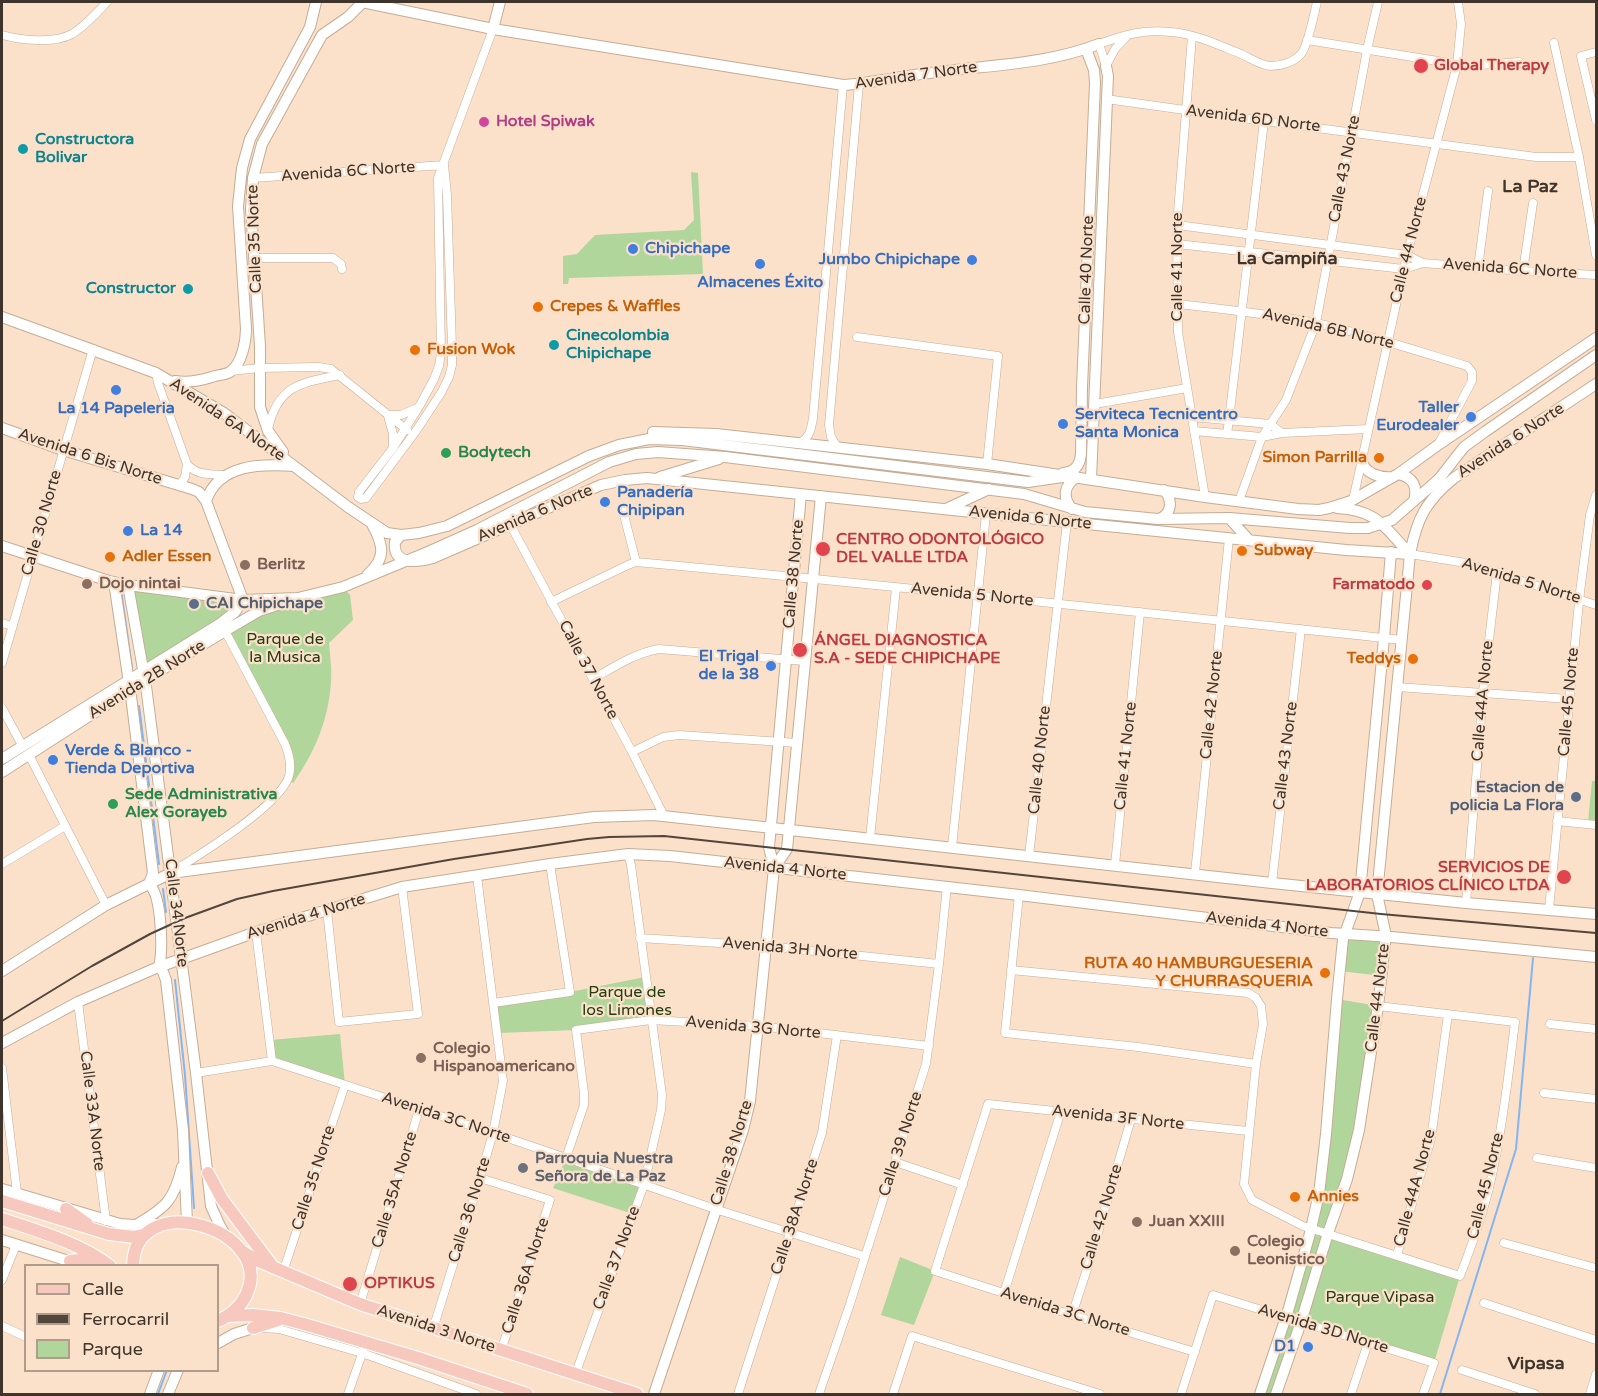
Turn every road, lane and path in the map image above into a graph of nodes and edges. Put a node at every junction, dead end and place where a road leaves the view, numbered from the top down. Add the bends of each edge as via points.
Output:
1 (106, 2) edge
2 (315, 2) edge
3 (362, 2) edge
4 (500, 2) edge
5 (1317, 2) edge
6 (1378, 2) edge
7 (1458, 2) edge
8 (493, 29) junction
9 (1130, 34) junction
10 (2, 35) edge
11 (1192, 36) junction
12 (1307, 40) junction
13 (1554, 43) dead end
14 (1099, 44) junction
15 (1086, 49) junction
16 (1367, 50) junction
17 (1596, 52) edge
18 (1519, 62) dead end
19 (1457, 65) junction
20 (1106, 66) junction
21 (860, 84) junction
22 (843, 85) junction
23 (1106, 99) junction
24 (1185, 111) junction
25 (1596, 120) edge
26 (1264, 121) junction
27 (1352, 132) junction
28 (1437, 143) junction
29 (1579, 157) junction
30 (444, 165) junction
31 (253, 178) junction
32 (1488, 191) dead end
33 (1533, 203) dead end
34 (1177, 225) junction
35 (1252, 235) junction
36 (1177, 244) junction
37 (1330, 245) junction
38 (1249, 252) junction
39 (1407, 255) junction
40 (1596, 255) edge
41 (254, 258) junction
42 (1328, 260) junction
43 (1423, 263) junction
44 (1478, 268) junction
45 (342, 269) dead end
46 (1404, 269) junction
47 (1523, 272) junction
48 (1596, 275) edge
49 (824, 297) junction
50 (839, 301) junction
51 (1178, 304) junction
52 (1243, 311) junction
53 (2, 316) edge
54 (823, 316) junction
55 (838, 318) junction
56 (1316, 323) junction
57 (857, 337) dead end
58 (1596, 338) edge
59 (1388, 341) junction
60 (93, 349) junction
61 (1596, 355) edge
62 (259, 368) junction
63 (231, 371) junction
64 (156, 373) junction
65 (340, 375) junction
66 (171, 381) junction
67 (1596, 384) edge
68 (1187, 388) junction
69 (1095, 404) junction
70 (420, 405) junction
71 (387, 415) junction
72 (1192, 417) junction
73 (1229, 420) junction
74 (1270, 424) junction
75 (2, 428) edge
76 (405, 429) junction
77 (1368, 429) junction
78 (268, 431) junction
79 (1194, 431) junction
80 (1282, 433) junction
81 (1227, 434) junction
82 (413, 435) junction
83 (1262, 437) junction
84 (799, 443) junction
85 (1438, 445) junction
86 (393, 448) junction
87 (838, 448) junction
88 (63, 450) junction
89 (598, 452) junction
90 (725, 457) junction
91 (1362, 459) junction
92 (187, 464) junction
93 (987, 464) junction
94 (295, 466) junction
95 (1054, 473) junction
96 (228, 475) junction
97 (1396, 475) junction
98 (1073, 476) junction
99 (654, 478) junction
100 (1091, 479) junction
101 (179, 486) junction
102 (989, 489) junction
103 (1164, 490) junction
104 (801, 494) junction
105 (1596, 495) edge
106 (820, 496) junction
107 (1205, 497) junction
108 (1353, 500) junction
109 (206, 501) junction
110 (1239, 501) junction
111 (1414, 501) junction
112 (1329, 508) junction
113 (946, 509) junction
114 (1072, 509) junction
115 (623, 511) dead end
116 (986, 514) junction
117 (1229, 518) junction
118 (1158, 519) junction
119 (1066, 522) junction
120 (372, 524) junction
121 (1382, 524) junction
122 (510, 525) junction
123 (477, 530) junction
124 (490, 533) junction
125 (402, 535) junction
126 (1229, 537) junction
127 (1249, 540) junction
128 (2, 546) edge
129 (1391, 552) junction
130 (1410, 554) junction
131 (33, 556) junction
132 (406, 560) junction
133 (636, 562) junction
134 (1497, 572) junction
135 (794, 576) junction
136 (360, 579) junction
137 (813, 579) junction
138 (114, 582) junction
139 (128, 585) junction
140 (896, 588) junction
141 (977, 596) junction
142 (298, 598) junction
143 (1580, 599) junction
144 (243, 600) junction
145 (551, 602) junction
146 (1057, 604) junction
147 (1596, 605) edge
148 (1140, 612) junction
149 (1221, 620) junction
150 (2, 623) edge
151 (12, 626) junction
152 (1301, 629) junction
153 (225, 631) junction
154 (1384, 638) junction
155 (1401, 640) junction
156 (786, 658) junction
157 (805, 661) junction
158 (2, 663) edge
159 (144, 675) junction
160 (593, 679) junction
161 (130, 685) junction
162 (1397, 687) junction
163 (1483, 692) junction
164 (1569, 699) junction
165 (2, 708) edge
166 (778, 742) junction
167 (797, 743) junction
168 (22, 746) junction
169 (632, 752) junction
170 (29, 756) junction
171 (2, 759) edge
172 (2, 772) edge
173 (664, 816) junction
174 (1557, 820) junction
175 (1596, 825) edge
176 (65, 826) junction
177 (770, 828) junction
178 (789, 830) junction
179 (870, 838) junction
180 (952, 848) junction
181 (628, 854) junction
182 (1029, 856) junction
183 (2, 864) edge
184 (550, 864) junction
185 (1115, 865) junction
186 (774, 868) junction
187 (171, 873) junction
188 (1195, 873) junction
189 (477, 876) junction
190 (1272, 883) junction
191 (149, 884) junction
192 (947, 886) junction
193 (402, 887) junction
194 (1360, 892) junction
195 (1377, 894) junction
196 (1018, 895) junction
197 (1466, 903) junction
198 (106, 905) junction
199 (1550, 909) junction
200 (327, 910) junction
201 (1596, 914) edge
202 (256, 932) junction
203 (1345, 934) junction
204 (1386, 936) junction
205 (640, 938) junction
206 (766, 946) junction
207 (1596, 957) edge
208 (182, 958) junction
209 (939, 964) junction
210 (159, 967) junction
211 (1011, 970) junction
212 (2, 971) edge
213 (78, 1002) junction
214 (493, 1003) junction
215 (1378, 1005) junction
216 (1448, 1014) junction
217 (651, 1020) junction
218 (1550, 1024) dead end
219 (758, 1026) junction
220 (1596, 1029) edge
221 (837, 1035) junction
222 (2, 1043) edge
223 (929, 1046) junction
224 (272, 1062) junction
225 (1256, 1064) junction
226 (2, 1068) edge
227 (196, 1073) junction
228 (345, 1084) junction
229 (1544, 1093) dead end
230 (1596, 1099) edge
231 (420, 1110) junction
232 (1061, 1111) junction
233 (1131, 1119) junction
234 (1248, 1131) junction
235 (493, 1133) junction
236 (185, 1155) junction
237 (566, 1158) junction
238 (1537, 1158) dead end
239 (895, 1162) junction
240 (1596, 1168) edge
241 (208, 1173) junction
242 (480, 1178) junction
243 (644, 1185) junction
244 (963, 1185) junction
245 (2, 1189) edge
246 (18, 1193) junction
247 (2, 1201) edge
248 (66, 1209) junction
249 (715, 1209) junction
250 (2, 1219) edge
251 (106, 1221) junction
252 (187, 1223) junction
253 (163, 1224) junction
254 (135, 1225) junction
255 (92, 1228) junction
256 (1312, 1228) junction
257 (790, 1232) junction
258 (1328, 1233) junction
259 (144, 1235) junction
260 (228, 1238) junction
261 (2, 1240) edge
262 (1504, 1243) dead end
263 (16, 1245) junction
264 (240, 1250) junction
265 (1397, 1255) junction
266 (864, 1256) junction
267 (105, 1262) edge
268 (75, 1263) edge
269 (133, 1264) edge
270 (1596, 1269) edge
271 (278, 1270) junction
272 (2, 1280) edge
273 (1005, 1293) junction
274 (1484, 1303) dead end
275 (360, 1304) junction
276 (1072, 1315) junction
277 (1286, 1317) junction
278 (223, 1318) edge
279 (281, 1318) junction
280 (1301, 1322) junction
281 (2, 1326) edge
282 (253, 1328) junction
283 (433, 1329) junction
284 (24, 1336) edge
285 (1596, 1340) edge
286 (219, 1342) edge
287 (1368, 1343) junction
288 (364, 1348) junction
289 (501, 1351) junction
290 (1195, 1352) junction
291 (1462, 1370) dead end
292 (153, 1372) edge
293 (159, 1372) edge
294 (178, 1372) edge
295 (181, 1372) edge
296 (1596, 1374) edge
297 (575, 1375) junction
298 (170, 1390) edge
299 (151, 1391) edge
300 (348, 1395) edge
301 (476, 1395) edge
302 (526, 1395) edge
303 (637, 1395) edge
304 (654, 1395) edge
305 (738, 1395) edge
306 (819, 1395) edge
307 (893, 1395) edge
308 (1100, 1395) edge
309 (1181, 1395) edge
310 (1260, 1395) edge
311 (1276, 1395) edge
312 (1351, 1395) edge
313 (1423, 1395) edge
314 (1535, 1395) edge
315 (1590, 1395) edge

1 - 10 street via 72,34 31,40
2 - 63 street, Calle 35 Norte via 310,27 250,139 242,168 238,206 246,339
3 - 8 street, Avenida 7 Norte
3 - 31 street, Calle 35 Norte via 322,35 262,144
4 - 8 street
5 - 12 street, Avenida 7 Norte
6 - 16 street, Calle 43 Norte
7 - 19 street, Calle 44 Norte via 1461,24
8 - 22 street, Avenida 7 Norte
8 - 30 street
9 - 11 street, Avenida 7 Norte via 1158,31
9 - 14 street, Avenida 7 Norte
9 - 20 street
11 - 12 street, Avenida 7 Norte via 1269,66 1288,63 1301,54
11 - 24 street, Calle 41 Norte
12 - 16 street
13 - 29 street
14 - 15 street, Avenida 7 Norte
14 - 20 street, Calle 40 Norte
15 - 21 street, Avenida 7 Norte via 1035,62
15 - 95 street, Calle 40 Norte via 1095,83 1082,454 1074,469
16 - 19 street
16 - 27 street, Calle 43 Norte
17 - 25 street via 1581,56
18 - 19 street
19 - 28 street, Calle 44 Norte
20 - 23 street, Calle 40 Norte
21 - 22 street, Avenida 7 Norte
21 - 50 street
22 - 49 street
23 - 24 street, Avenida 6D Norte
23 - 69 street, Calle 40 Norte
24 - 26 street, Avenida 6D Norte
24 - 34 street, Calle 41 Norte
26 - 27 street, Avenida 6D Norte
26 - 35 street
27 - 28 street, Avenida 6D Norte
27 - 37 street, Calle 43 Norte
28 - 29 street, Avenida 6D Norte via 1536,157
28 - 39 street, Calle 44 Norte
29 - 40 street
30 - 31 street, Avenida 6C Norte
30 - 70 street via 438,178 441,353 439,366
30 - 82 street via 452,364 447,382
31 - 41 street, Calle 35 Norte
32 - 44 street
33 - 47 street
34 - 35 street, Avenida 6C Norte
34 - 36 street, Calle 41 Norte
35 - 37 street, Avenida 6C Norte
35 - 38 street
36 - 38 street, Avenida 6C Norte
36 - 51 street, Calle 41 Norte
37 - 39 street, Avenida 6C Norte
37 - 42 street, Calle 43 Norte
38 - 42 street, Avenida 6C Norte
38 - 52 street
39 - 43 street, Avenida 6C Norte
39 - 46 street, Calle 44 Norte
41 - 45 street via 333,258
41 - 62 street, Calle 35 Norte
42 - 46 street, Avenida 6C Norte
42 - 56 street, Calle 43 Norte
43 - 44 street, Avenida 6C Norte
43 - 46 street, Avenida 6C Norte
44 - 47 street, Avenida 6C Norte
46 - 59 street, Calle 44 Norte
47 - 48 street, Avenida 6C Norte
49 - 50 street via 830,305
49 - 54 street
50 - 55 street
51 - 52 street, Avenida 6B Norte
51 - 68 street, Calle 41 Norte
52 - 56 street, Avenida 6B Norte
52 - 73 street
53 - 60 street, Avenida 6A Norte
54 - 55 street via 831,309
54 - 84 street via 811,429
55 - 87 street via 829,424
56 - 59 street, Avenida 6B Norte
56 - 74 street, Calle 43 Norte via 1286,400
57 - 93 street via 998,356
58 - 85 street, Avenida 6 Norte
59 - 77 street, Calle 44 Norte
59 - 85 street, Avenida 6B Norte via 1467,366 1472,372 1472,381
60 - 64 street, Avenida 6A Norte
60 - 88 street, Calle 30 Norte
61 - 111 street, Avenida 6 Norte via 1464,447
62 - 63 street
62 - 65 street via 325,367
62 - 78 street, Calle 35 Norte via 260,406
63 - 66 street via 199,381
64 - 66 street, Avenida 6A Norte
64 - 92 street
65 - 71 street
65 - 78 street via 308,381 285,394 277,403
66 - 94 street, Avenida 6A Norte via 224,413
67 - 130 street, Avenida 6 Norte via 1438,491 1415,529
68 - 69 street
68 - 72 street, Calle 41 Norte
69 - 100 street, Calle 40 Norte
70 - 71 street via 400,415
70 - 76 street
71 - 76 street
71 - 86 street
72 - 73 street
72 - 79 street, Calle 41 Norte
73 - 74 street
73 - 81 street
74 - 80 street
74 - 83 street, Calle 43 Norte
75 - 88 street, Avenida 6 Bis Norte
76 - 82 street
76 - 86 street
77 - 80 street
77 - 91 street, Calle 44 Norte
78 - 94 street, Calle 35 Norte
79 - 81 street
79 - 107 street, Calle 41 Norte
80 - 83 street
81 - 83 street
82 - 86 street via 366,498 361,499 359,492
83 - 110 street, Calle 43 Norte
84 - 87 street, Avenida 6 Norte
84 - 89 street, Avenida 6 Norte via 654,432 623,437
85 - 97 street, Avenida 6 Norte
87 - 93 street, Avenida 6 Norte
88 - 101 street, Avenida 6 Bis Norte
88 - 131 street, Calle 30 Norte
89 - 98 street, Avenida 6 Norte via 634,441 664,439 1028,482
89 - 125 street, Avenida 6 Norte via 447,526
90 - 99 street
90 - 102 street, Avenida 6 Norte
90 - 123 street, Avenida 6 Norte via 658,452 619,458
91 - 97 street via 1362,466 1368,471 1385,478
91 - 108 street, Calle 44 Norte
92 - 96 street, Avenida 6 Bis Norte via 198,473
92 - 101 street, Avenida 6 Bis Norte
93 - 95 street, Avenida 6 Norte
94 - 96 street, Avenida 6 Bis Norte via 255,465
94 - 120 street, Avenida 6A Norte
95 - 98 street, Avenida 6 Norte
96 - 109 street, Avenida 6 Bis Norte via 213,488
97 - 108 street, Avenida 6 Norte
97 - 111 street via 1410,478 1415,485
98 - 100 street, Avenida 6 Norte
98 - 114 street via 1065,492
99 - 104 street, Avenida 6 Norte
99 - 122 street, Avenida 6 Norte via 601,485
100 - 103 street, Avenida 6 Norte
101 - 109 street, Avenida 6 Bis Norte via 196,490
102 - 113 street
102 - 114 street, Avenida 6 Norte via 1024,494
103 - 107 street, Avenida 6 Norte
103 - 118 street via 1170,507
104 - 106 street, Avenida 6 Norte
104 - 135 street, Calle 38 Norte
105 - 143 street, Calle 45 Norte
106 - 113 street, Avenida 6 Norte
106 - 137 street, Calle 38 Norte
107 - 110 street, Avenida 6 Norte
108 - 112 street, Avenida 6 Norte
109 - 144 street
110 - 112 street, Avenida 6 Norte via 1299,509
111 - 121 street, Avenida 6 Norte
112 - 121 street via 1356,510
113 - 116 street, Avenida 6 Norte
114 - 118 street, Avenida 6 Norte
115 - 133 street
116 - 119 street, Avenida 6 Norte
116 - 141 street
117 - 118 street, Avenida 6 Norte
117 - 121 street, Avenida 6 Norte via 1350,528
117 - 127 street
119 - 126 street, Avenida 6 Norte
119 - 146 street, Calle 40 Norte
120 - 125 street, Avenida 6 Norte via 387,533
120 - 136 street via 381,542 381,557 373,570
121 - 130 street
122 - 124 street, Avenida 6 Norte
122 - 145 street, Calle 37 Norte
123 - 124 street
123 - 132 street, Avenida 6 Norte
124 - 132 street, Avenida 6 Norte via 433,558
125 - 132 street via 395,547 398,556
126 - 127 street, Avenida 6 Norte
126 - 149 street, Calle 42 Norte
127 - 129 street, Avenida 6 Norte
128 - 131 street, Avenida 6 Norte
129 - 130 street, Avenida 6 Norte
129 - 154 street
130 - 134 street, Avenida 5 Norte
130 - 155 street, Calle 44 Norte
131 - 138 street, Avenida 6 Norte
131 - 151 street, Calle 30 Norte
132 - 136 street, Avenida 6 Norte
133 - 135 street, Avenida 5 Norte
133 - 145 street, Avenida 5 Norte
134 - 143 street, Avenida 5 Norte
134 - 163 street, Calle 44A Norte
135 - 137 street, Avenida 5 Norte
135 - 156 street, Calle 38 Norte
136 - 142 street, Avenida 6 Norte
137 - 140 street, Avenida 5 Norte
137 - 157 street, Calle 38 Norte
138 - 139 street, Avenida 6 Norte
138 - 161 street, Calle 34 Norte
139 - 144 street, Avenida 6 Norte
139 - 159 street, Calle 34 Norte
140 - 141 street, Avenida 5 Norte
140 - 179 street
141 - 146 street, Avenida 5 Norte
141 - 180 street
142 - 144 street, Avenida 6 Norte
142 - 153 street, Avenida 2B Norte via 259,611
143 - 147 street, Avenida 5 Norte
143 - 164 street, Calle 45 Norte
144 - 159 street, Avenida 2B Norte via 235,612
145 - 160 street, Calle 37 Norte
146 - 148 street, Avenida 5 Norte
146 - 182 street, Calle 40 Norte
148 - 149 street, Avenida 5 Norte
148 - 185 street, Calle 41 Norte
149 - 152 street, Avenida 5 Norte
149 - 188 street, Calle 42 Norte
150 - 151 street
151 - 158 street, Calle 30 Norte
152 - 154 street, Avenida 5 Norte
152 - 190 street, Calle 43 Norte
153 - 159 street, Avenida 2B Norte
153 - 187 street via 285,744 291,766 283,788 258,813
154 - 155 street, Avenida 5 Norte
154 - 194 street
155 - 162 street, Calle 44 Norte
156 - 157 street
156 - 160 street via 659,649 634,656
156 - 166 street, Calle 38 Norte
157 - 167 street, Calle 38 Norte
159 - 161 street, Avenida 2B Norte
159 - 187 street, Calle 34 Norte
160 - 169 street, Calle 37 Norte
161 - 168 street, Avenida 2B Norte
161 - 170 street, Avenida 2B Norte
161 - 191 street, Calle 34 Norte via 153,873
162 - 163 street
162 - 195 street, Calle 44 Norte
163 - 164 street
163 - 197 street, Calle 44A Norte
164 - 174 street, Calle 45 Norte
165 - 168 street
166 - 167 street
166 - 169 street via 679,735 663,737
166 - 177 street, Calle 38 Norte
167 - 178 street, Calle 38 Norte
168 - 171 street, Avenida 2B Norte
169 - 173 street, Calle 37 Norte
170 - 172 street, Avenida 2B Norte
170 - 176 street
173 - 177 street
173 - 187 street via 594,817
174 - 175 street
174 - 199 street, Calle 45 Norte
176 - 183 street
176 - 198 street
177 - 178 street
177 - 186 street, Calle 38 Norte
178 - 179 street
178 - 186 street, Calle 38 Norte via 787,849
179 - 180 street
180 - 182 street
181 - 184 street, Avenida 4 Norte
181 - 186 street, Avenida 4 Norte
181 - 205 street, Calle 37 Norte
182 - 185 street
184 - 189 street, Avenida 4 Norte
184 - 214 street via 570,992
185 - 188 street
186 - 192 street, Avenida 4 Norte
186 - 206 street, Calle 38 Norte
187 - 191 street
187 - 208 street, Calle 34 Norte
188 - 190 street
189 - 193 street, Avenida 4 Norte
189 - 214 street, Calle 36 Norte
190 - 194 street
191 - 198 street
191 - 210 street via 155,892 161,929
192 - 196 street, Avenida 4 Norte
192 - 209 street, Calle 39 Norte
193 - 200 street, Avenida 4 Norte
193 - 200 street via 418,1014 339,1022
194 - 195 street
194 - 203 street
195 - 197 street
195 - 204 street, Calle 44 Norte
196 - 203 street, Avenida 4 Norte
196 - 211 street
197 - 199 street
198 - 212 street
199 - 201 street
200 - 202 street, Avenida 4 Norte
202 - 208 street, Avenida 4 Norte
202 - 224 street
203 - 204 street, Avenida 4 Norte
203 - 256 street via 1326,1134
204 - 207 street, Avenida 4 Norte
204 - 215 street, Calle 44 Norte
205 - 206 street, Avenida 3H Norte
205 - 217 street, Calle 37 Norte
206 - 209 street, Avenida 3H Norte
206 - 219 street, Calle 38 Norte
208 - 210 street, Avenida 4 Norte
208 - 227 street, Calle 34 Norte
209 - 223 street, Calle 39 Norte
210 - 213 street, Avenida 4 Norte
210 - 236 street, Calle 34 Norte via 166,980
211 - 225 street via 1248,993 1261,1005 1263,1024
211 - 225 street via 1005,1033
213 - 222 street, Avenida 4 Norte
213 - 251 street, Calle 33A Norte
214 - 235 street, Calle 36 Norte via 503,1081
215 - 216 street
215 - 258 street, Calle 44 Norte via 1359,1130
216 - 265 street, Calle 44A Norte via 1431,1139
216 - 265 street, Calle 45 Norte via 1515,1022 1494,1167 1477,1233 1460,1276
217 - 219 street, Avenida 3G Norte
217 - 237 street, Avenida 3G Norte via 576,1030 584,1105
217 - 243 street, Calle 37 Norte via 662,1095
218 - 220 street
219 - 221 street, Avenida 3G Norte
219 - 249 street, Calle 38 Norte via 750,1101
221 - 223 street, Avenida 3G Norte
221 - 257 street, Calle 38A Norte via 822,1133
223 - 239 street, Calle 39 Norte
224 - 227 street, Avenida 3C Norte
224 - 228 street, Avenida 3C Norte
225 - 234 street
226 - 246 street
227 - 241 street, Calle 34 Norte
228 - 231 street, Avenida 3C Norte
228 - 271 street, Calle 35 Norte
229 - 230 street
231 - 235 street, Avenida 3C Norte
231 - 275 street, Calle 35A Norte
232 - 233 street, Avenida 3F Norte
232 - 244 street, Avenida 3F Norte via 988,1104
232 - 273 street
233 - 234 street, Avenida 3F Norte
233 - 276 street, Calle 42 Norte
234 - 256 street via 1244,1184 1252,1200
235 - 237 street, Avenida 3C Norte
235 - 242 street, Calle 36 Norte
236 - 252 street, Calle 34 Norte
236 - 254 street via 170,1200
237 - 243 street, Avenida 3C Norte
238 - 240 street
239 - 244 street
239 - 266 street, Calle 39 Norte
241 - 260 street, Calle 34 Norte via 211,1206
241 - 271 main road via 222,1199
242 - 283 street, Calle 36 Norte
242 - 289 street, Calle 36A Norte via 550,1200
243 - 249 street, Avenida 3C Norte
243 - 297 street, Calle 37 Norte
244 - 273 street, Avenida 3C Norte via 935,1271
245 - 246 street
246 - 248 street
247 - 255 main road
248 - 251 street
248 - 255 main road
249 - 257 street, Avenida 3C Norte
249 - 304 street, Calle 38 Norte
250 - 267 main road via 49,1234
251 - 254 street
252 - 253 main road
252 - 260 main road via 204,1226
253 - 254 street
253 - 259 main road
255 - 259 main road via 117,1235
256 - 258 street
256 - 277 street
257 - 266 street, Avenida 3C Norte
257 - 305 street, Calle 38A Norte
258 - 265 street
258 - 280 street, Calle 44 Norte
259 - 269 main road
260 - 264 main road
261 - 263 street
262 - 270 street
263 - 268 street
263 - 272 street
264 - 271 main road, Avenida 3 Norte
264 - 278 main road via 251,1275 249,1288 237,1310
266 - 306 street, Calle 39 Norte
267 - 268 main road
271 - 275 main road, Avenida 3 Norte
273 - 276 street, Avenida 3C Norte
274 - 285 street
275 - 283 main road, Avenida 3 Norte
276 - 290 street, Avenida 3C Norte
277 - 280 street, Avenida 3D Norte
277 - 290 street, Avenida 3D Norte via 1214,1295
277 - 310 street
278 - 279 main road, Avenida 3 Norte
279 - 282 main road
279 - 288 main road, Avenida 3 Norte
280 - 287 street, Avenida 3D Norte
280 - 311 street, Calle 44 Norte
281 - 284 street
282 - 286 street
282 - 288 street, Avenida 3 Norte via 279,1329
283 - 289 main road, Avenida 3 Norte
287 - 312 street
287 - 313 street, Avenida 3D Norte via 1434,1363
288 - 300 street
288 - 301 street, Avenida 3 Norte
288 - 302 main road, Avenida 3 Norte via 418,1358
289 - 297 main road, Avenida 3 Norte
290 - 309 street
291 - 314 street
292 - 299 street
293 - 299 street
294 - 298 street
295 - 298 street
296 - 315 street
297 - 303 main road, Avenida 3 Norte
307 - 308 street via 912,1336

